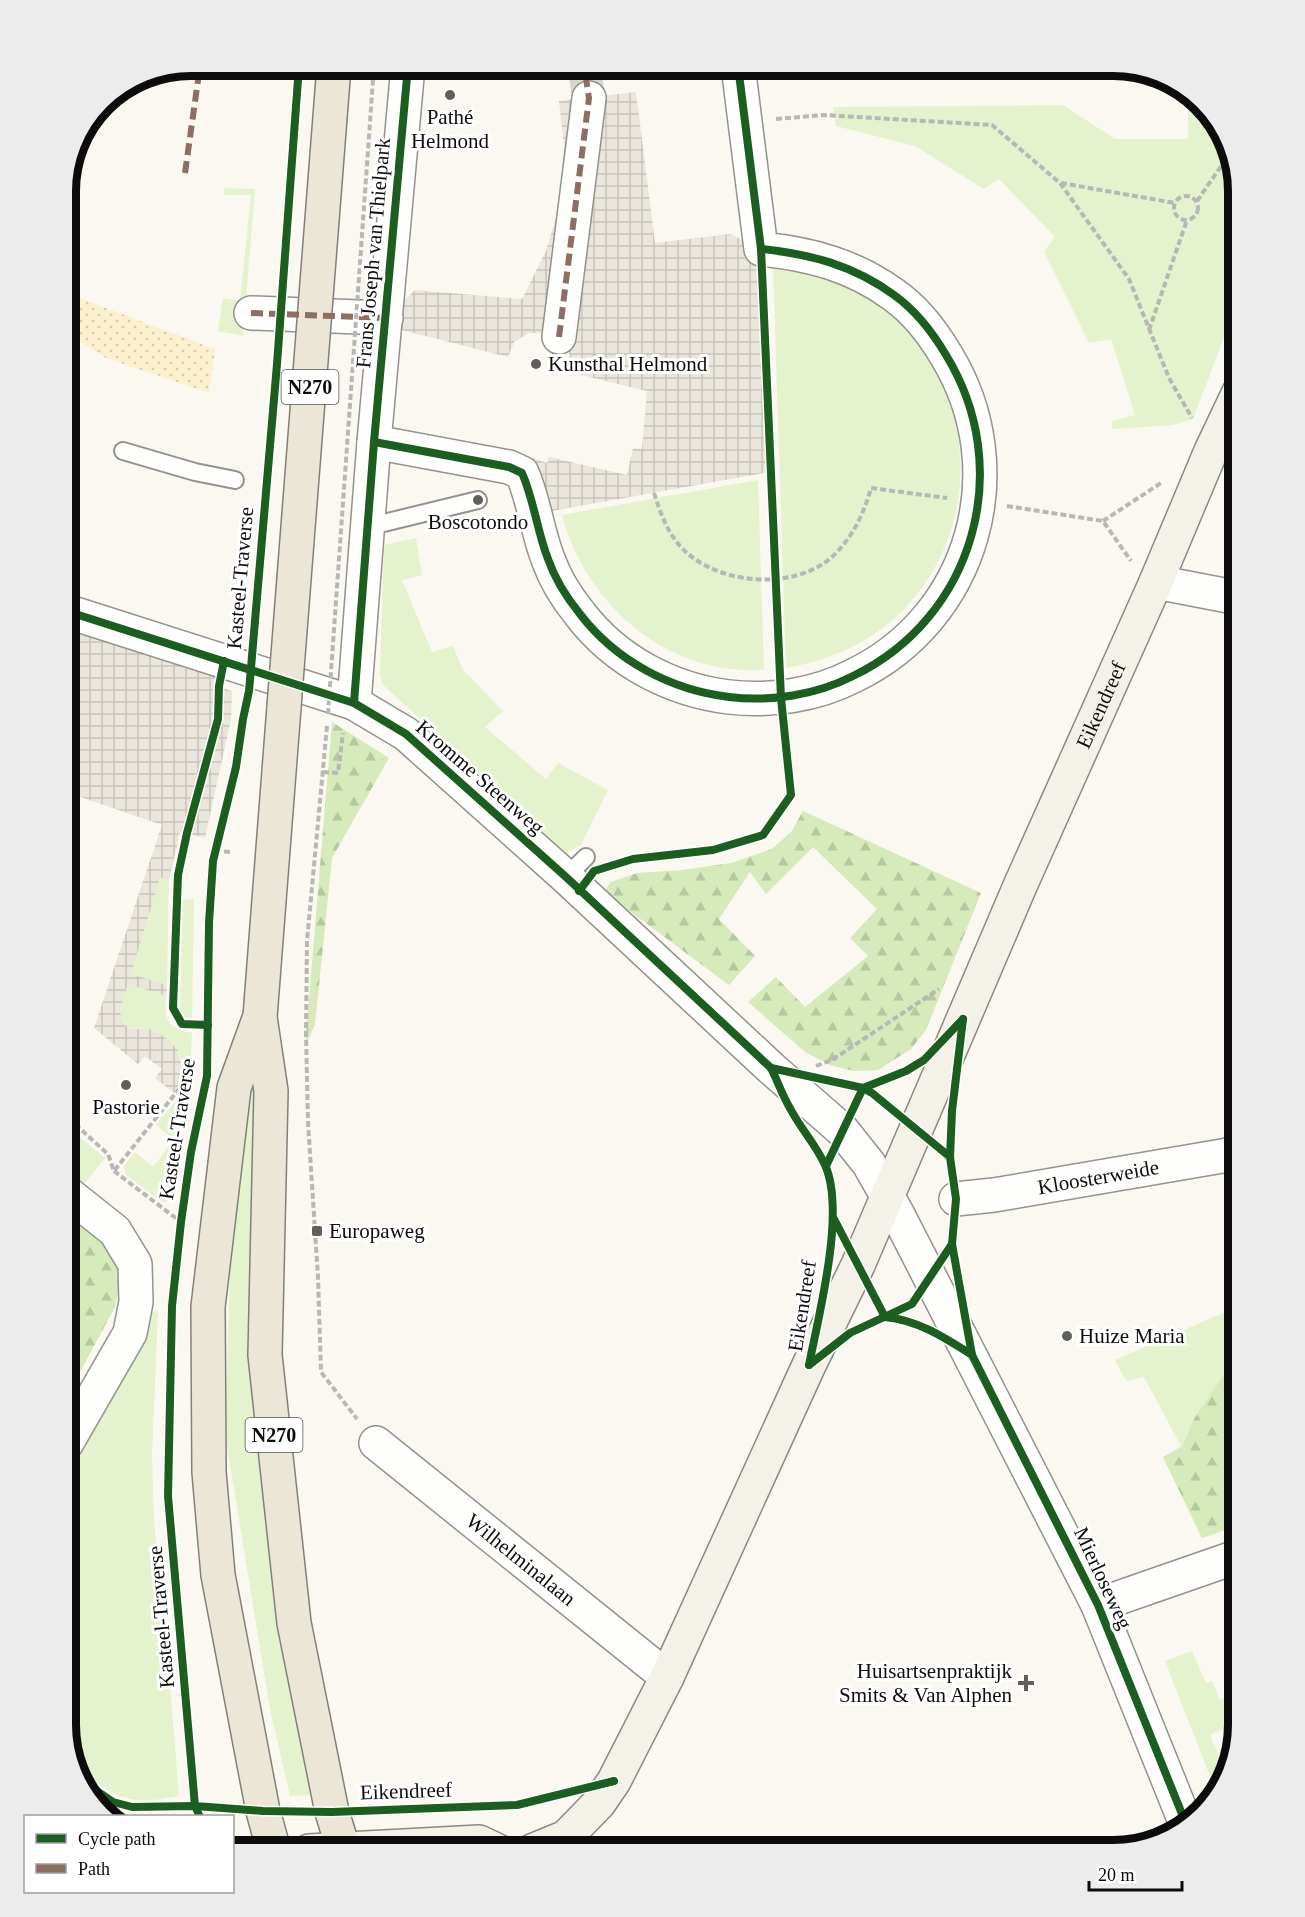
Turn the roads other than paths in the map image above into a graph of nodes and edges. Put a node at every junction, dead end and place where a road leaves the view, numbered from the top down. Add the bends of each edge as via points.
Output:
1 (333, 76) edge
2 (407, 76) edge
3 (739, 77) edge
4 (589, 98) tunnel mouth
5 (251, 313) dead end
6 (386, 318) junction
7 (558, 337) dead end
8 (1228, 415) edge
9 (374, 442) junction
10 (123, 451) dead end
11 (235, 480) dead end
12 (478, 500) dead end
13 (367, 527) junction
14 (1158, 577) junction
15 (1228, 595) edge
16 (77, 615) edge
17 (342, 714) junction
18 (260, 1017) junction
19 (1228, 1155) edge
20 (887, 1195) junction
21 (956, 1199) dead end
22 (76, 1200) edge
23 (76, 1426) edge
24 (376, 1443) road end
25 (1228, 1560) edge
26 (1098, 1605) junction
27 (667, 1677) junction
28 (1183, 1817) edge
29 (271, 1840) edge
30 (340, 1840) edge
31 (559, 1840) edge

1 - 18 main road, N270, bridge
2 - 6 street, Frans Joseph van Thielpark
3 - 9 street via 760,249 799,253 842,266 896,296 935,336 966,392 976,428 980,502 965,555 949,591 909,638 858,674 820,690 781,698 699,692 662,679 627,659 580,614 547,558 522,473 509,467
4 - 7 street
5 - 6 street
6 - 9 street, Frans Joseph van Thielpark
8 - 14 street, Eikendreef
9 - 13 street, Frans Joseph van Thielpark
10 - 11 lane
12 - 13 lane
13 - 17 street, Frans Joseph van Thielpark
14 - 15 street
14 - 20 street, Eikendreef
16 - 17 street, Kromme Steenweg
17 - 20 street, Kromme Steenweg via 406,734 576,867 842,1130 863,1154
18 - 29 main road, N270 via 234,1088 208,1306 209,1472 218,1575
18 - 30 main road, N270 via 271,1091 265,1355 294,1623
19 - 21 street, Kloosterweide
20 - 26 street, Mierloseweg
20 - 27 street, Eikendreef
22 - 23 street via 115,1231 135,1264 136,1302 130,1333
24 - 27 street, Wilhelminalaan
25 - 26 street
26 - 28 street, Mierloseweg
27 - 31 street, Eikendreef via 614,1781 599,1803

